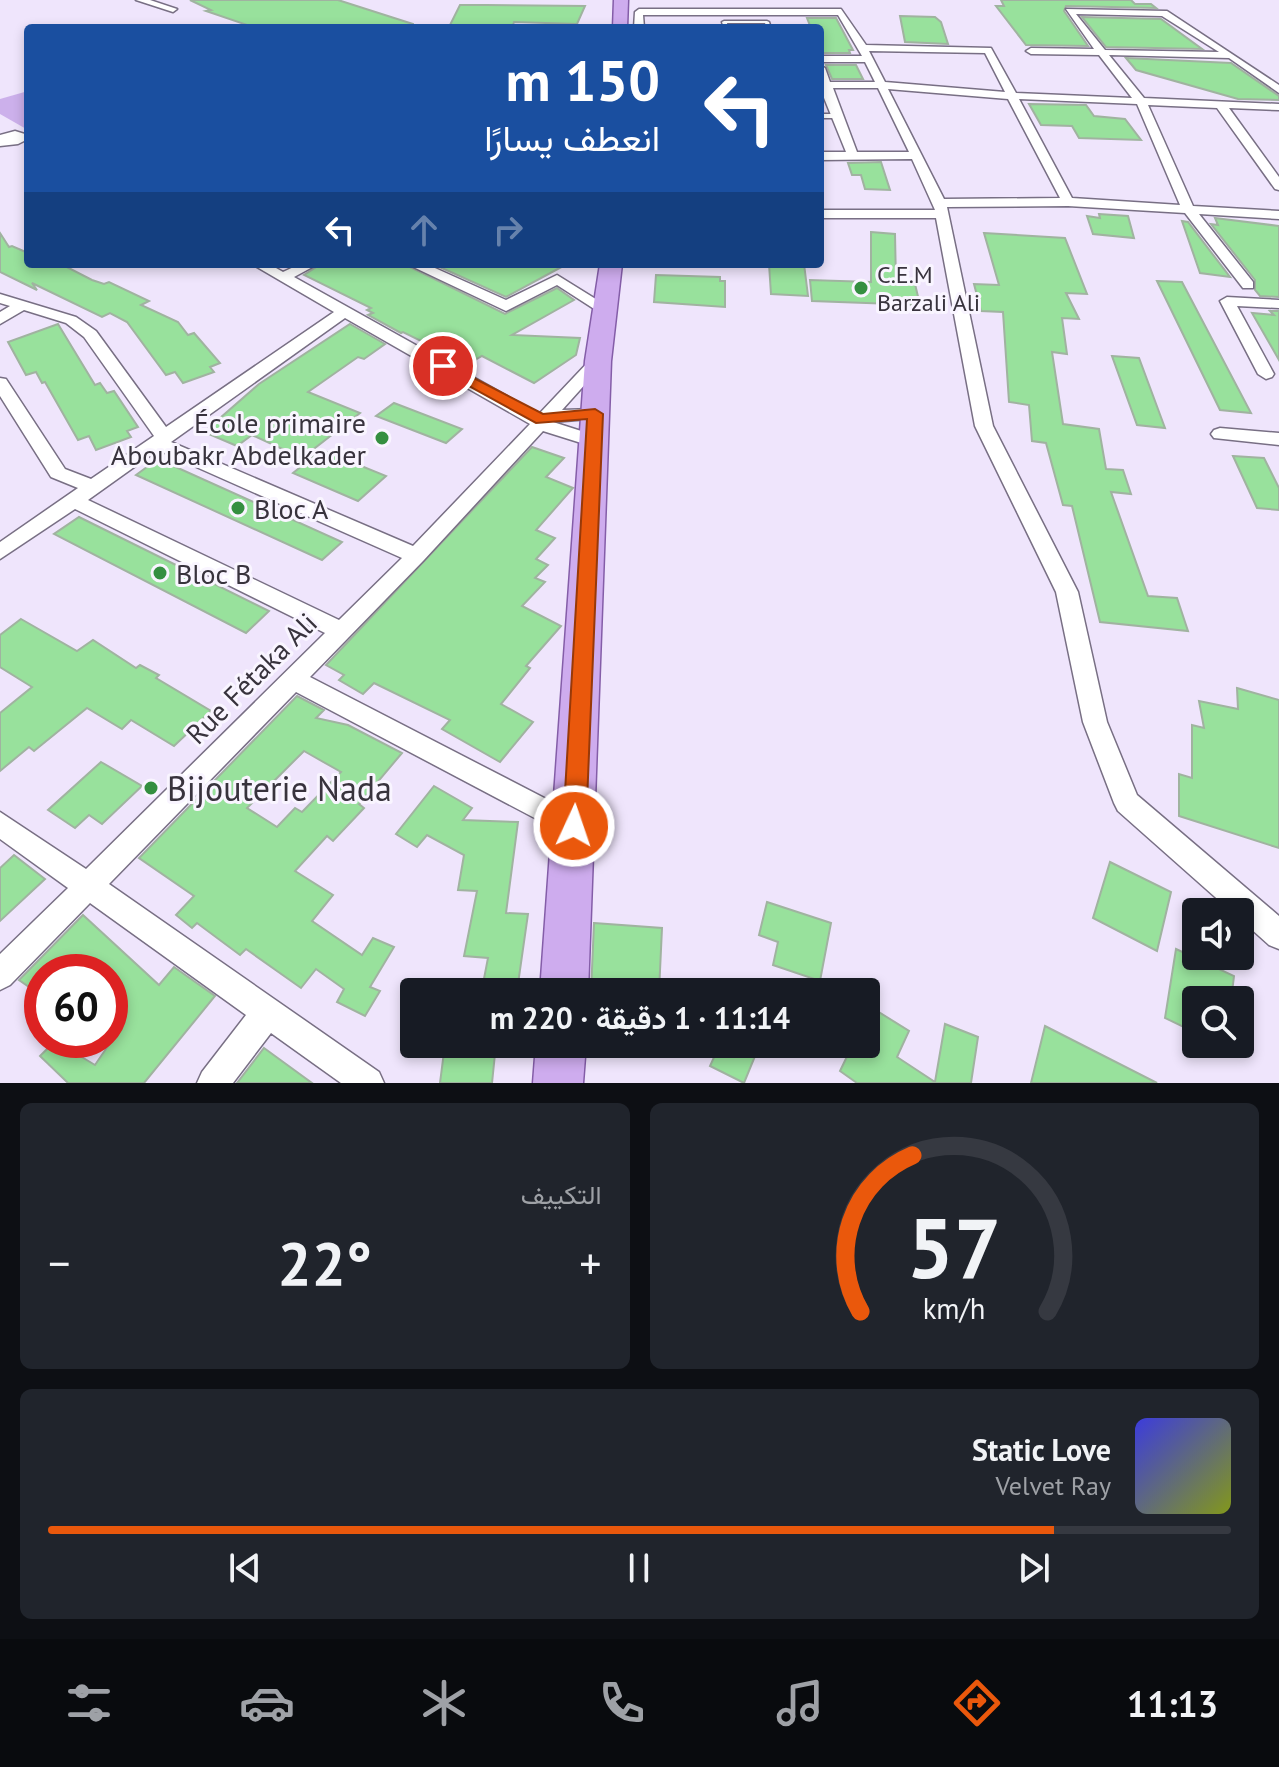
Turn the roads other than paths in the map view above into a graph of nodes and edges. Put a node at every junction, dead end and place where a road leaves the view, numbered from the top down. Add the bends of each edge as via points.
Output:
1 (140, 0) edge
2 (621, 0) edge
3 (173, 9) dead end
4 (694, 12) junction
5 (620, 24) edge
6 (639, 24) edge
7 (696, 24) edge
8 (725, 24) edge
9 (768, 24) edge
10 (1031, 51) dead end
11 (1100, 52) junction
12 (866, 53) junction
13 (1231, 55) junction
14 (824, 58) edge
15 (824, 85) edge
16 (881, 85) junction
17 (1279, 90) edge
18 (1014, 96) junction
19 (1142, 103) junction
20 (1221, 105) junction
21 (1279, 107) edge
22 (824, 116) edge
23 (839, 116) junction
24 (0, 126) edge
25 (13, 139) edge
26 (0, 154) edge
27 (916, 155) junction
28 (824, 156) edge
29 (853, 156) junction
30 (1279, 184) edge
31 (1068, 202) junction
32 (1187, 207) junction
33 (942, 209) junction
34 (824, 214) edge
35 (1279, 215) edge
36 (266, 268) edge
37 (302, 268) edge
38 (423, 268) edge
39 (611, 268) edge
40 (283, 277) junction
41 (1248, 285) dead end
42 (0, 298) edge
43 (1279, 304) edge
44 (22, 305) junction
45 (607, 311) junction
46 (344, 312) junction
47 (0, 319) edge
48 (598, 361) junction
49 (1266, 374) dead end
50 (0, 383) edge
51 (542, 420) junction
52 (594, 427) junction
53 (1220, 434) dead end
54 (1279, 439) edge
55 (161, 440) junction
56 (93, 487) junction
57 (74, 501) junction
58 (0, 552) edge
59 (416, 556) junction
60 (341, 631) junction
61 (292, 679) junction
62 (0, 824) edge
63 (574, 826) junction
64 (87, 887) junction
65 (1279, 935) edge
66 (0, 975) edge
67 (565, 978) edge
68 (267, 1013) junction
69 (560, 1058) edge
70 (213, 1083) edge
71 (368, 1083) edge
72 (558, 1083) edge

1 - 3 street
2 - 5 main road
4 - 6 street via 639,12
4 - 7 street
4 - 12 street via 841,12
8 - 9 lane
10 - 11 street
11 - 13 street
11 - 13 street via 1069,11 1164,13
11 - 19 street
12 - 14 street
12 - 16 street
12 - 18 street via 988,50
13 - 17 street
15 - 16 street
15 - 23 street
16 - 18 street
16 - 27 street
18 - 19 street
18 - 31 street
19 - 20 street
19 - 32 street
20 - 21 street
20 - 30 street
22 - 23 lane
23 - 29 street
24 - 25 street
25 - 26 street
27 - 29 street
27 - 33 street
28 - 29 street
31 - 32 street
31 - 33 street
32 - 35 street
32 - 41 street
33 - 34 street
33 - 65 street via 984,426 1067,592 1095,722 1127,803
36 - 40 street
37 - 40 street
38 - 45 street via 506,306 557,279
39 - 45 main road
40 - 46 street
42 - 44 street
43 - 49 street via 1227,301
44 - 47 street
44 - 55 street via 71,320 90,334
45 - 48 main road
46 - 51 street
46 - 55 street
48 - 51 street, Rue Fétaka Ali
48 - 52 main road
50 - 56 street via 58,473
51 - 52 street via 553,416
51 - 52 street via 562,433
51 - 59 street, Rue Fétaka Ali
52 - 63 main road
53 - 54 street
55 - 56 street
55 - 59 street
56 - 57 street
57 - 58 street
57 - 60 street
59 - 60 street, Rue Fétaka Ali
60 - 61 street, Rue Fétaka Ali
61 - 63 street
61 - 64 street, Rue Fétaka Ali
62 - 64 street
63 - 67 main road
64 - 66 street, Rue Fétaka Ali
64 - 68 street
68 - 70 street
68 - 71 street
69 - 72 main road

